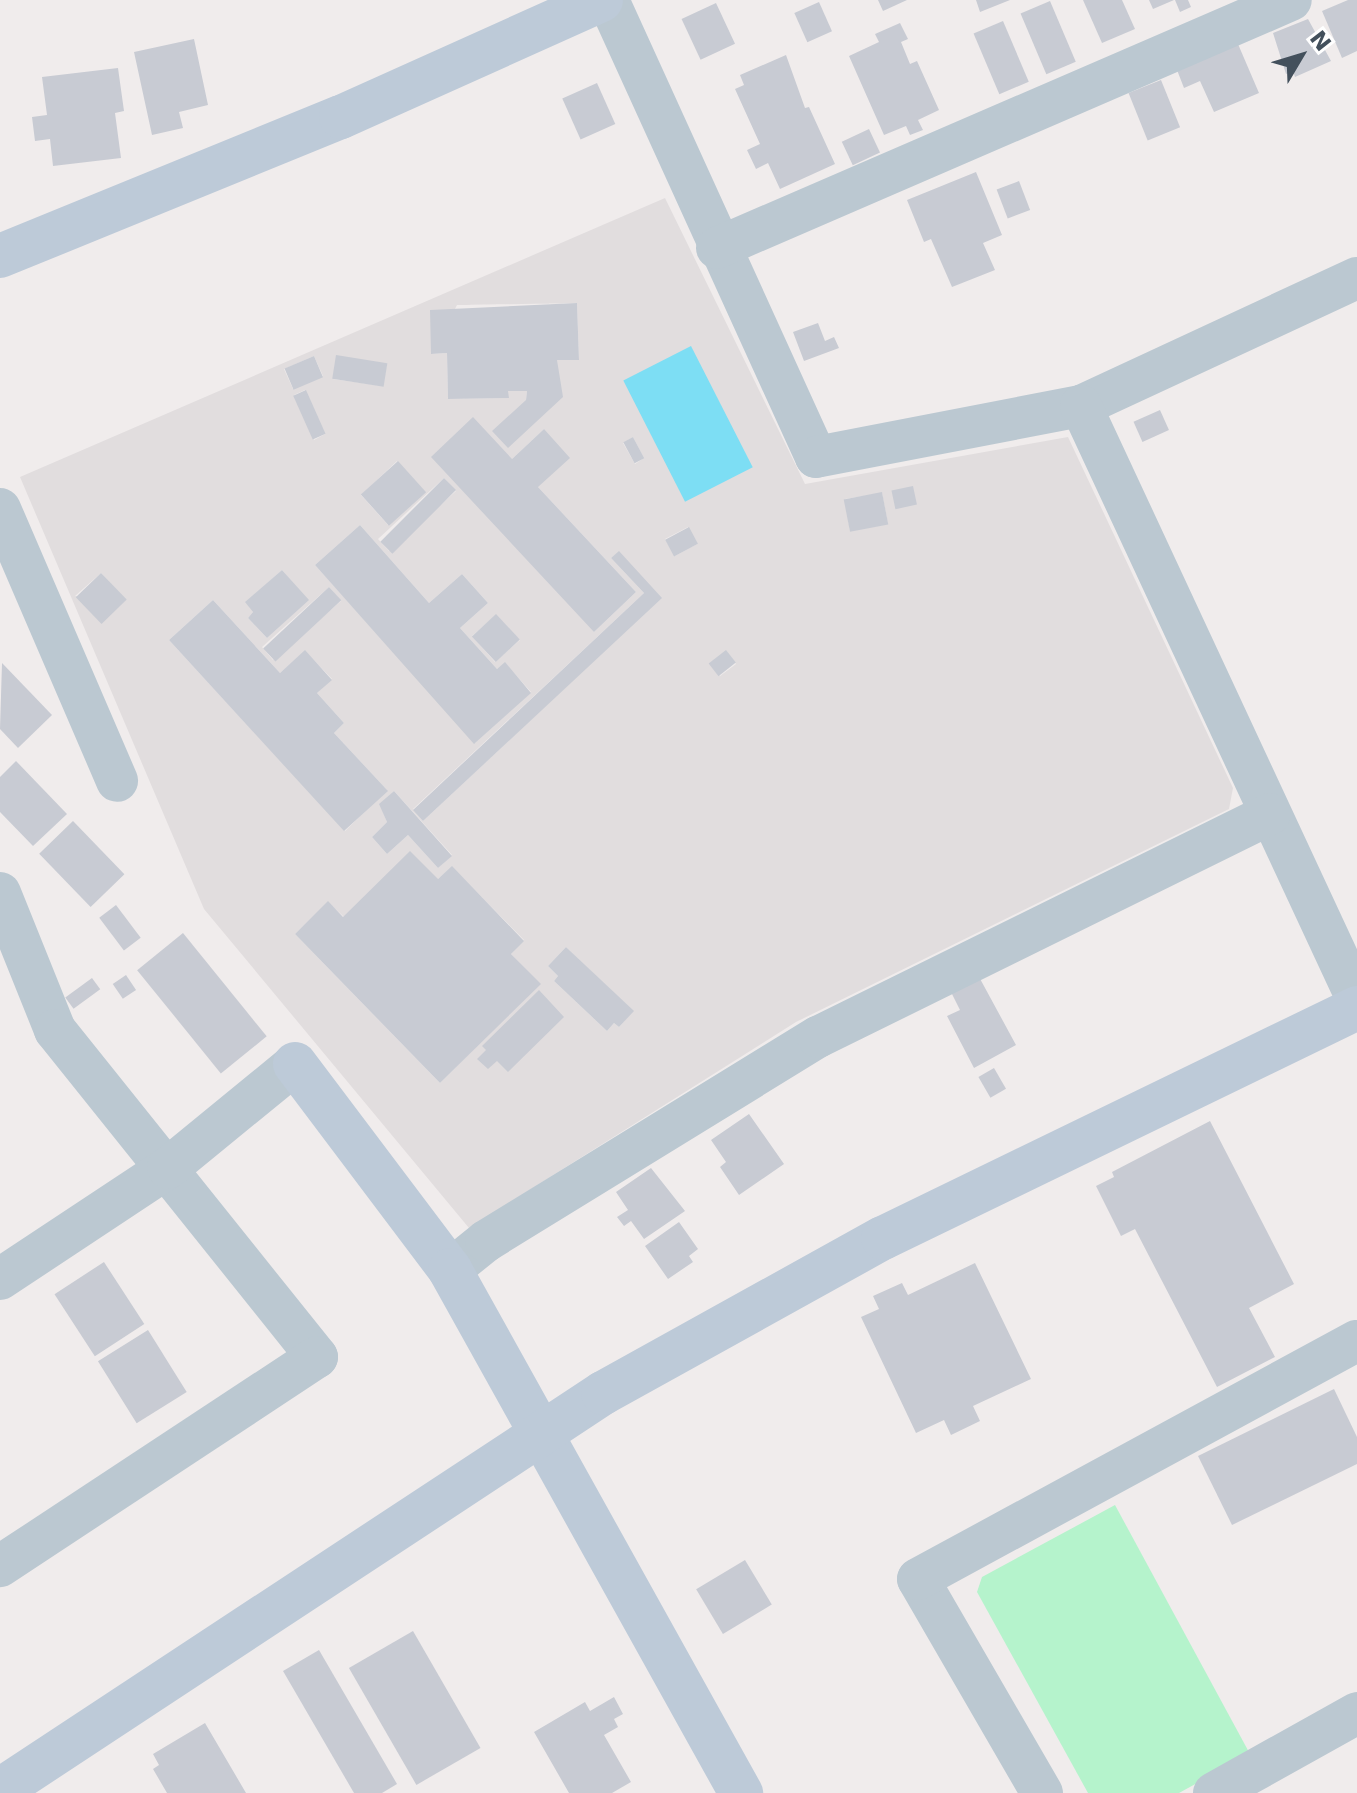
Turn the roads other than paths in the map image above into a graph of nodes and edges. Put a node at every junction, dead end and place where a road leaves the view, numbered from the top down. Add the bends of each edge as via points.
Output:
1 (601, 0) edge
2 (608, 0) edge
3 (1291, 0) edge
4 (717, 248) junction
5 (0, 256) edge
6 (1357, 278) edge
7 (1081, 406) junction
8 (0, 509) edge
9 (117, 781) dead end
10 (1270, 814) junction
11 (0, 893) edge
12 (1357, 999) edge
13 (1357, 1008) edge
14 (295, 1064) joint
15 (168, 1168) junction
16 (450, 1270) junction
17 (0, 1279) edge
18 (1357, 1341) edge
19 (538, 1432) junction
20 (0, 1566) edge
21 (1357, 1713) edge
22 (0, 1790) edge
23 (741, 1793) edge
24 (1042, 1793) edge
25 (1214, 1793) edge

1 - 5 street via 341,117
2 - 4 street
3 - 4 street
4 - 7 street via 816,457
6 - 7 street
7 - 10 street
8 - 9 street
10 - 12 street
10 - 16 street via 818,1037 486,1241
11 - 15 street via 55,1030
13 - 19 street via 883,1238
14 - 15 street
14 - 16 street
15 - 17 street
15 - 20 street via 317,1357
16 - 19 street
18 - 24 street via 918,1579
19 - 22 street
19 - 23 street
21 - 25 street

